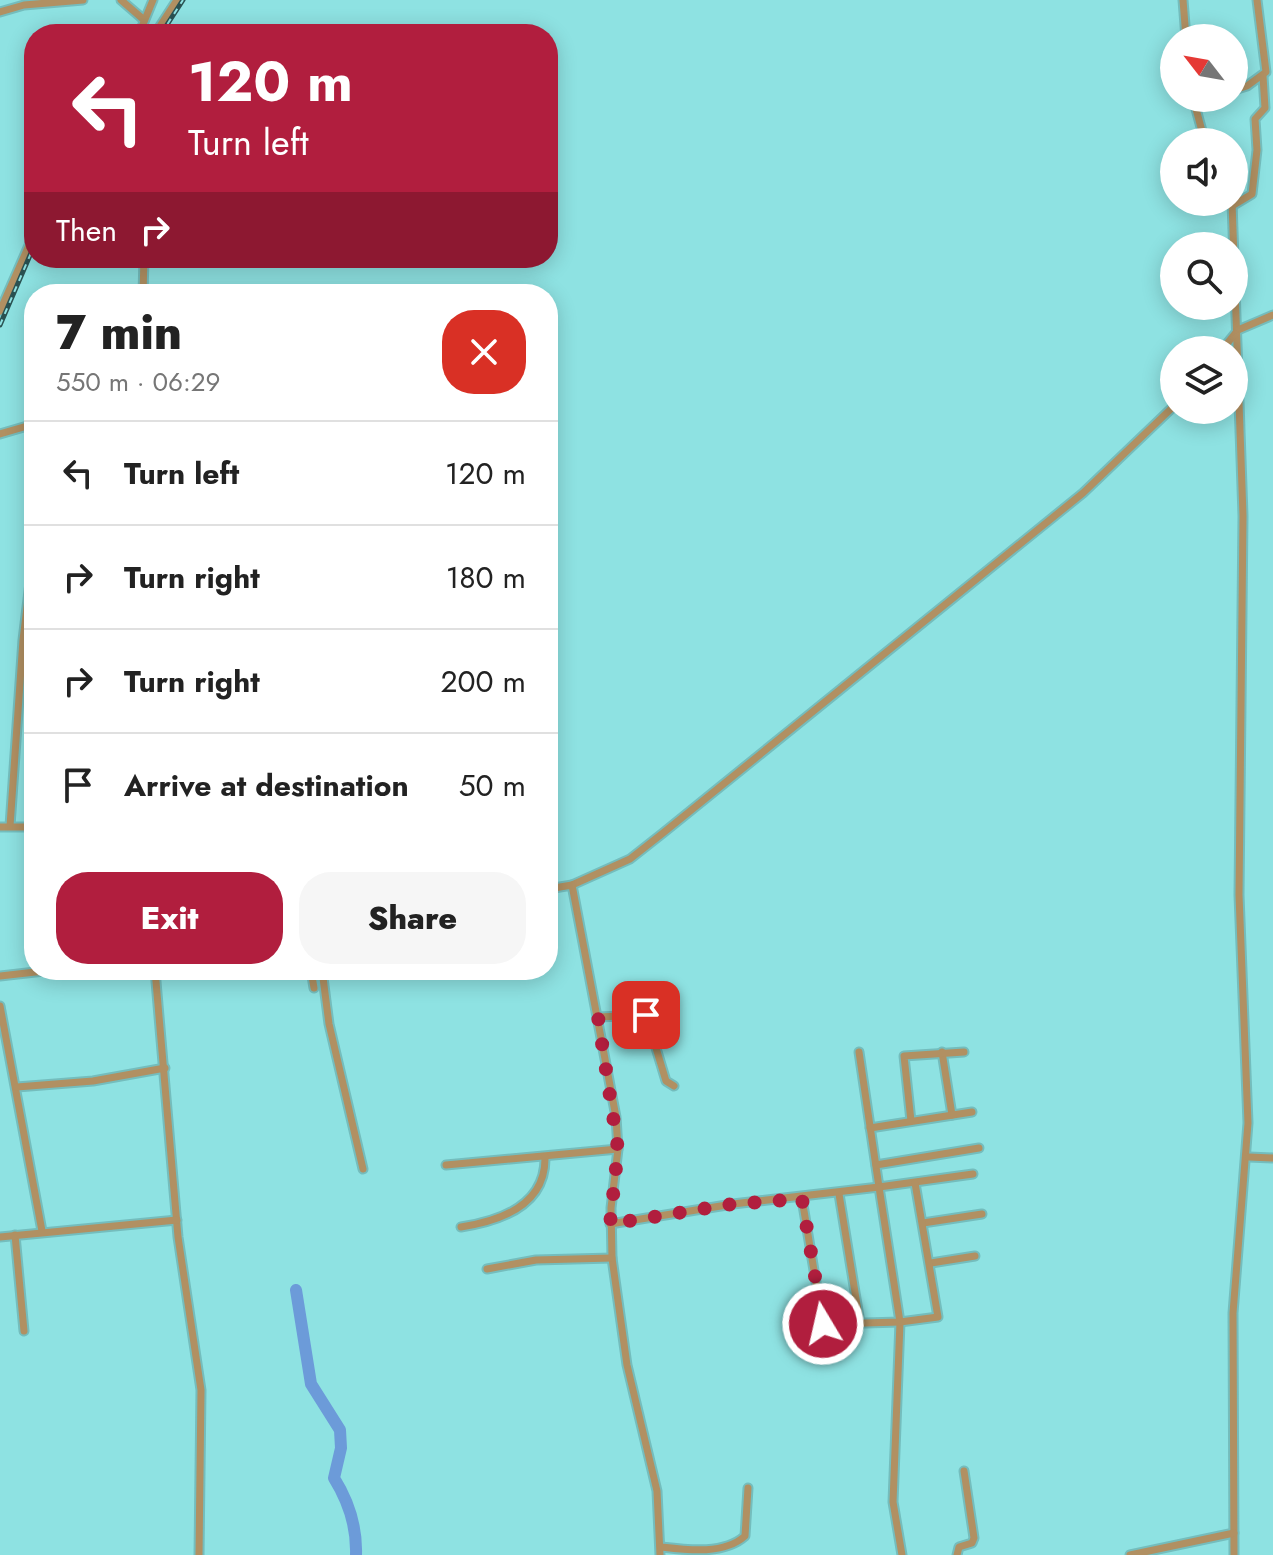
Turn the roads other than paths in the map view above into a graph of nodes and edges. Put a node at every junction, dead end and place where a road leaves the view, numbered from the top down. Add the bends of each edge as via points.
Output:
1 (83, 0) edge
2 (121, 0) edge
3 (153, 0) edge
4 (177, 0) edge
5 (1183, 0) edge
6 (1257, 0) edge
7 (0, 12) edge
8 (143, 19) junction
9 (142, 24) edge
10 (161, 24) edge
11 (1185, 24) edge
12 (1263, 76) junction
13 (1248, 83) edge
14 (1248, 196) edge
15 (1233, 216) edge
16 (24, 257) edge
17 (0, 311) edge
18 (1273, 315) edge
19 (1238, 330) junction
20 (1233, 336) edge
21 (1160, 419) edge
22 (24, 427) edge
23 (0, 434) edge
24 (24, 637) edge
25 (10, 826) junction
26 (0, 827) edge
27 (24, 827) edge
28 (572, 885) junction
29 (558, 887) edge
30 (24, 973) edge
31 (0, 976) edge
32 (156, 980) edge
33 (313, 980) edge
34 (323, 980) edge
35 (314, 988) dead end
36 (0, 1006) edge
37 (598, 1017) junction
38 (859, 1052) dead end
39 (942, 1052) junction
40 (964, 1052) dead end
41 (165, 1068) junction
42 (674, 1086) dead end
43 (17, 1087) junction
44 (972, 1112) dead end
45 (952, 1115) junction
46 (911, 1121) junction
47 (870, 1128) junction
48 (979, 1148) dead end
49 (618, 1149) junction
50 (545, 1157) junction
51 (1249, 1157) junction
52 (1273, 1158) edge
53 (446, 1165) dead end
54 (876, 1165) junction
55 (363, 1169) dead end
56 (973, 1174) dead end
57 (915, 1183) junction
58 (879, 1187) junction
59 (839, 1194) junction
60 (802, 1199) junction
61 (982, 1214) dead end
62 (177, 1220) junction
63 (923, 1223) junction
64 (610, 1224) junction
65 (461, 1227) dead end
66 (42, 1231) junction
67 (15, 1235) junction
68 (0, 1237) edge
69 (975, 1256) dead end
70 (612, 1258) junction
71 (931, 1263) junction
72 (487, 1269) dead end
73 (900, 1322) junction
74 (860, 1323) junction
75 (823, 1324) junction
76 (795, 1325) dead end
77 (24, 1331) dead end
78 (964, 1471) dead end
79 (748, 1488) dead end
80 (1234, 1533) junction
81 (660, 1551) edge
82 (199, 1555) edge
83 (902, 1555) edge
84 (957, 1555) edge
85 (1130, 1555) edge
86 (1234, 1555) edge

1 - 7 street
2 - 8 street
3 - 8 street
4 - 10 street
5 - 11 street
6 - 12 street via 1267,57
8 - 9 street
12 - 13 street
12 - 14 street via 1265,108 1255,119 1257,150
15 - 19 street
16 - 17 street
18 - 19 street
19 - 20 street
19 - 51 street via 1243,516 1237,818
21 - 28 street via 1083,493 663,833 630,859
22 - 23 street
24 - 25 street
25 - 26 street
25 - 27 street
28 - 29 street
28 - 37 street
30 - 31 street
32 - 41 street
33 - 35 street
34 - 55 street
36 - 43 street
37 - 42 street via 646,1015 666,1081
37 - 49 street
38 - 47 street
39 - 40 street
39 - 45 street
39 - 46 street via 908,1053 903,1058
41 - 43 street
41 - 62 street
43 - 66 street
44 - 45 street
45 - 46 street
46 - 47 street
47 - 54 street
48 - 54 street
49 - 50 street
49 - 64 street
50 - 53 street
50 - 65 street via 540,1185 526,1203 492,1221
51 - 52 street
51 - 80 street via 1233,1313
54 - 58 street
56 - 57 street
57 - 58 street
57 - 63 street
58 - 59 street
58 - 73 street
59 - 60 street
59 - 74 street
60 - 64 street
60 - 75 street
61 - 63 street
62 - 66 street
62 - 82 street via 201,1390
63 - 71 street
64 - 70 street
66 - 67 street
67 - 68 street
67 - 77 street
69 - 71 street
70 - 72 street via 536,1260
70 - 81 street via 627,1365 653,1467
71 - 73 street via 938,1317
73 - 74 street
73 - 83 street via 893,1502
74 - 75 street
75 - 76 street
78 - 84 street via 974,1538 959,1547
79 - 81 street via 745,1536 740,1541 712,1550
80 - 85 street
80 - 86 street

